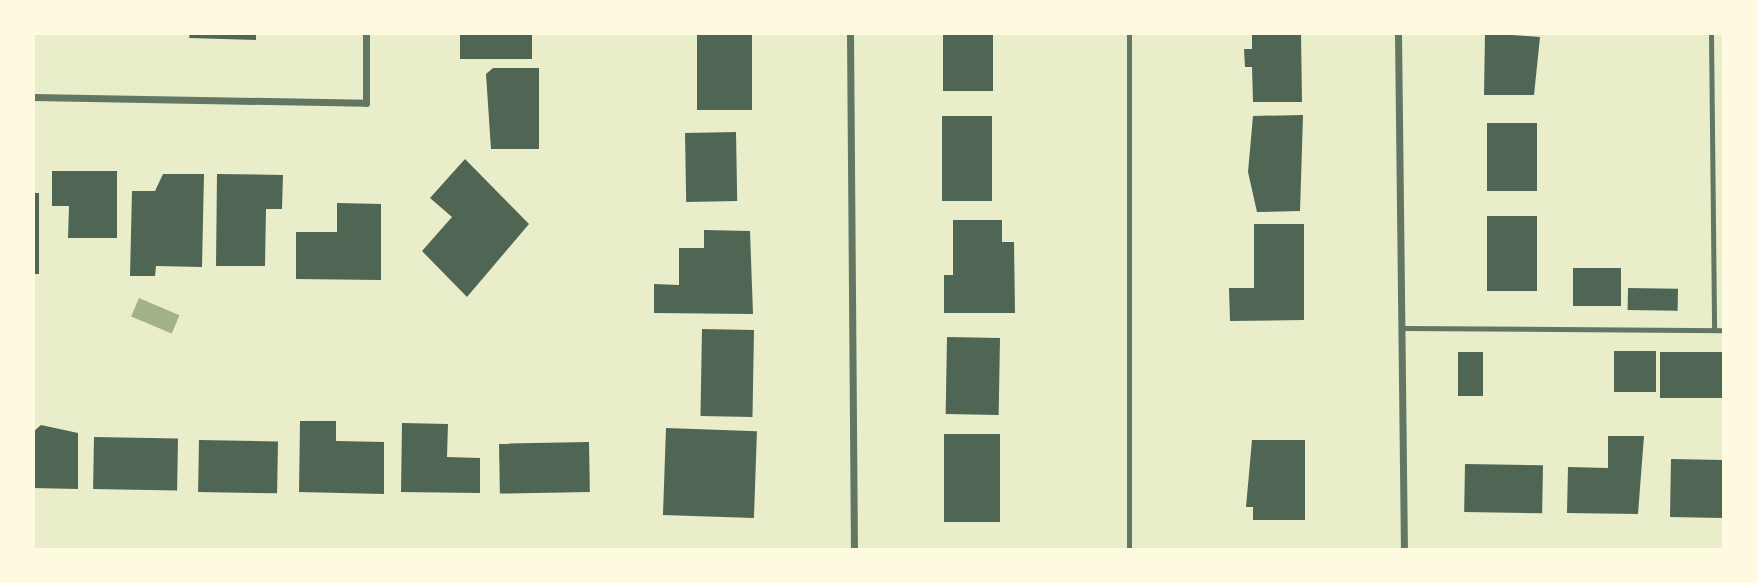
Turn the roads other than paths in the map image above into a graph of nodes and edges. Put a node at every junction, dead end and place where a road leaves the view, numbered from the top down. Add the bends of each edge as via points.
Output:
1 (366, 33) edge
2 (850, 33) edge
3 (1129, 33) edge
4 (1398, 33) edge
5 (1711, 33) edge
6 (33, 97) edge
7 (1401, 328) junction
8 (1714, 330) junction
9 (1724, 330) edge
10 (854, 550) edge
11 (1129, 550) edge
12 (1404, 550) edge

1 - 6 street via 366,103
2 - 10 street
3 - 11 lane
4 - 7 street
5 - 8 lane
7 - 8 lane
7 - 12 street
8 - 9 lane

